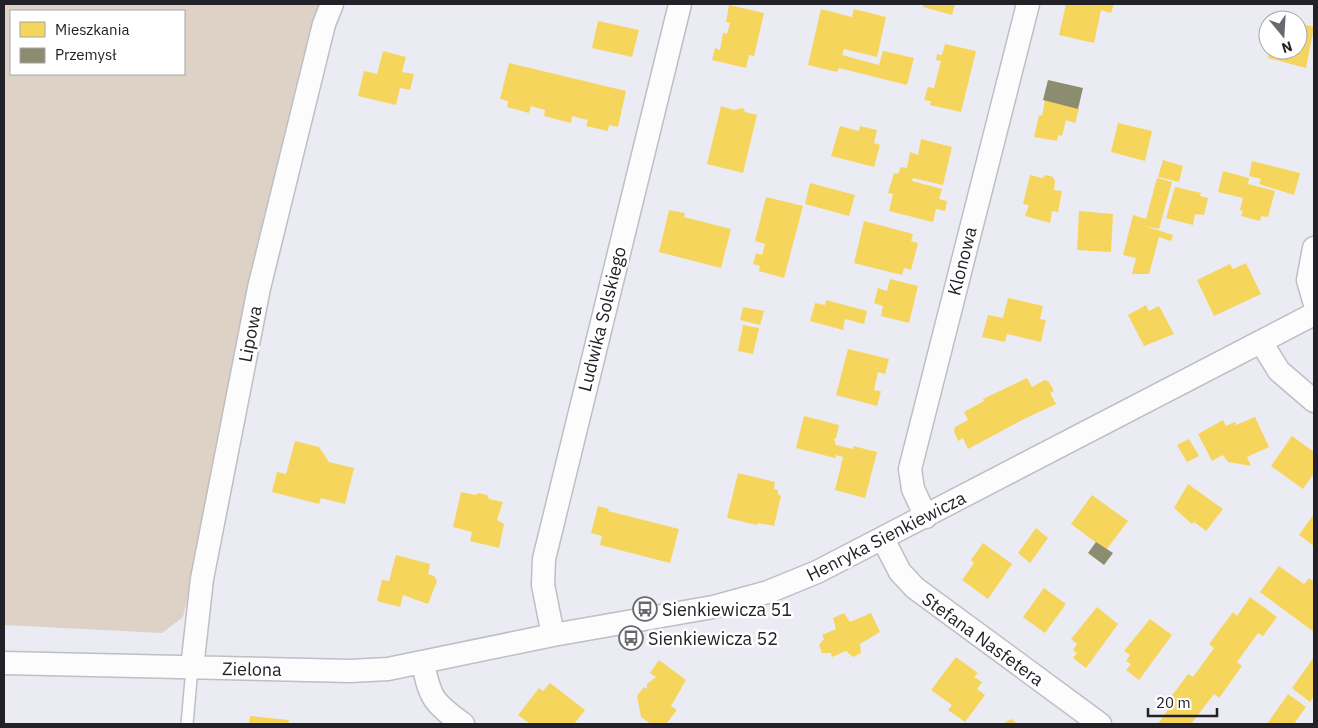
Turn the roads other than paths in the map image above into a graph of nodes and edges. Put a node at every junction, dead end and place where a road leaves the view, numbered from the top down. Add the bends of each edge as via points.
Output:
1 (332, 4) edge
2 (680, 4) edge
3 (1028, 4) edge
4 (1314, 248) edge
5 (1314, 301) edge
6 (1314, 314) edge
7 (1262, 342) junction
8 (1314, 401) edge
9 (926, 517) junction
10 (883, 539) junction
11 (553, 636) junction
12 (4, 663) edge
13 (423, 663) junction
14 (192, 668) junction
15 (187, 724) edge
16 (463, 724) edge
17 (1100, 724) edge

1 - 14 street, Lipowa via 324,24 259,288 202,579
2 - 11 street, Ludwika Solskiego via 544,559 545,600
3 - 9 street, Klonowa via 910,469 913,489
4 - 5 street via 1308,280
6 - 7 street, Henryka Sienkiewicza
7 - 8 street via 1279,371
7 - 9 street, Henryka Sienkiewicza
9 - 10 street, Henryka Sienkiewicza
10 - 11 street, Henryka Sienkiewicza via 794,583 744,600
10 - 17 street, Stefana Nasfetera via 900,572 915,588
11 - 13 street, Henryka Sienkiewicza
12 - 14 street, Zielona
13 - 14 street, Zielona via 350,671
13 - 16 street via 431,697
14 - 15 lane

